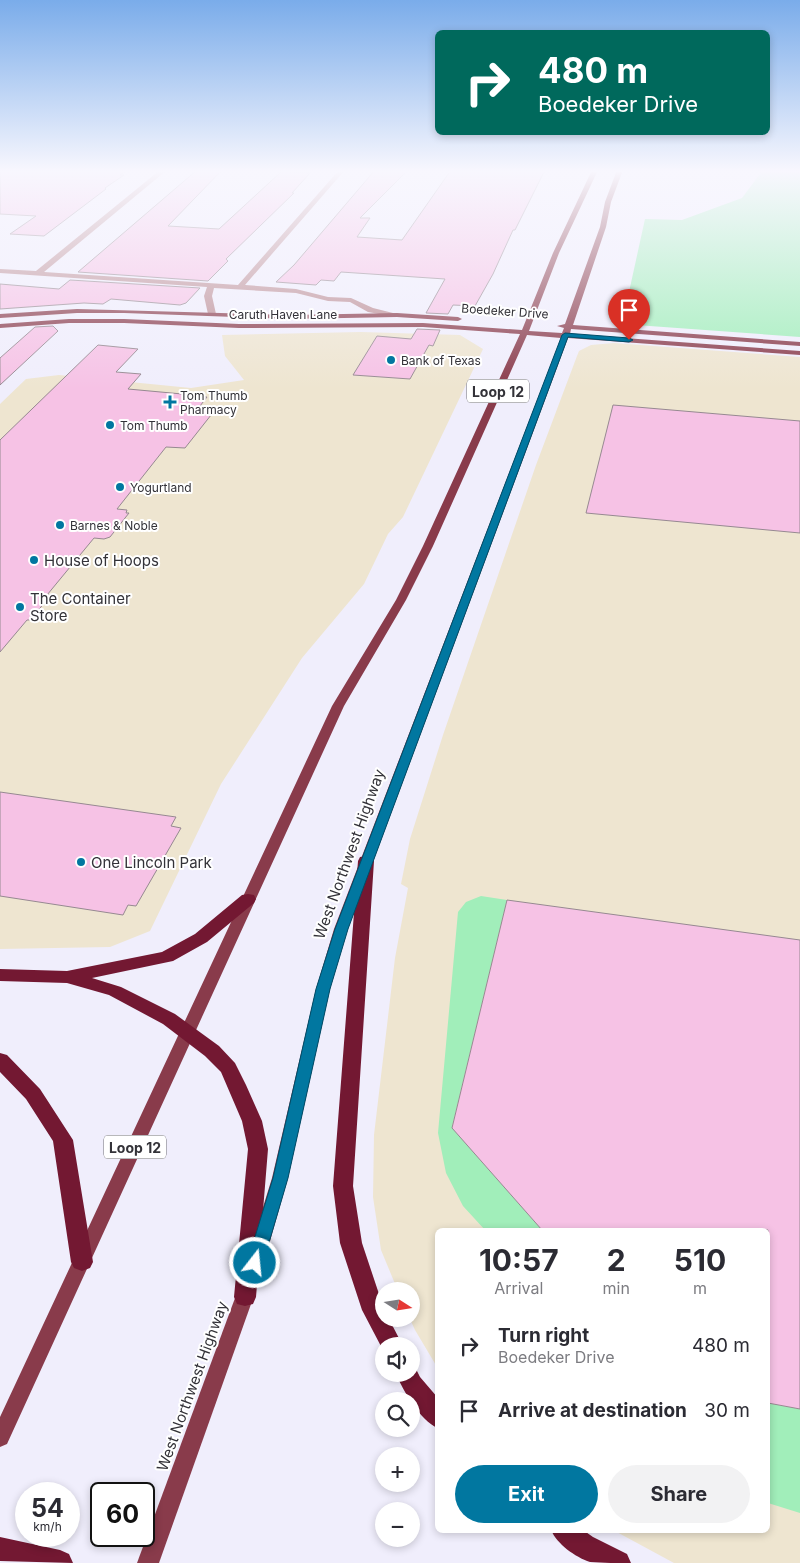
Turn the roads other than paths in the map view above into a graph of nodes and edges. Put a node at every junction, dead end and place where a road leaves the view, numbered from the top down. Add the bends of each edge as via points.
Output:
1 (75, 243) edge
2 (279, 243) edge
3 (561, 243) edge
4 (597, 243) edge
5 (0, 271) edge
6 (37, 274) junction
7 (211, 286) junction
8 (240, 288) junction
9 (171, 312) junction
10 (212, 314) junction
11 (240, 315) junction
12 (396, 315) junction
13 (0, 316) edge
14 (465, 319) dead end
15 (219, 320) junction
16 (198, 324) junction
17 (538, 324) dead end
18 (548, 325) dead end
19 (0, 326) edge
20 (239, 326) junction
21 (524, 326) junction
22 (567, 331) junction
23 (800, 344) edge
24 (800, 353) edge
25 (366, 861) junction
26 (248, 899) junction
27 (0, 975) edge
28 (67, 977) junction
29 (188, 1032) junction
30 (0, 1060) edge
31 (82, 1262) junction
32 (245, 1297) junction
33 (388, 1337) edge
34 (411, 1382) edge
35 (435, 1413) edge
36 (0, 1438) edge
37 (567, 1533) edge
38 (0, 1549) edge
39 (60, 1563) edge
40 (148, 1563) edge
41 (618, 1563) edge

1 - 6 street
2 - 8 street
3 - 21 main road, Loop 12
4 - 22 main road, West Northwest Highway / Loop 12
5 - 6 street, Boedeker Drive
6 - 7 street, Boedeker Drive
7 - 8 street, Boedeker Drive
7 - 10 street via 208,296
8 - 12 street, Boedeker Drive via 296,291 328,299 351,300 371,310
9 - 10 main road, Caruth Haven Lane
9 - 13 main road, Caruth Haven Lane
9 - 16 main road
10 - 11 main road, Caruth Haven Lane
10 - 15 main road
11 - 12 main road, Caruth Haven Lane
11 - 15 main road
12 - 14 main road, Boedeker Drive
15 - 16 main road
15 - 20 main road
16 - 19 main road, Caruth Haven Lane via 115,321
16 - 20 main road, Caruth Haven Lane
17 - 21 main road, Boedeker Drive
18 - 22 main road, Boedeker Drive
20 - 21 main road, Caruth Haven Lane
21 - 22 main road, Caruth Haven Lane
21 - 26 main road, Loop 12 via 411,582 338,706
22 - 23 main road, Boedeker Drive
22 - 24 main road, Boedeker Drive
22 - 25 main road, West Northwest Highway / Loop 12
25 - 32 main road, West Northwest Highway / Loop 12 via 323,989 280,1178
25 - 33 highway via 343,1186 351,1243 374,1310
26 - 28 highway via 201,938 167,957
26 - 29 main road, Loop 12
27 - 28 highway
28 - 29 highway via 115,992
29 - 31 main road, Loop 12
29 - 32 highway via 228,1068 252,1121 258,1149
30 - 31 highway via 34,1094 63,1140
31 - 36 main road, Loop 12
32 - 40 main road, West Northwest Highway / Loop 12
34 - 35 highway
37 - 41 highway via 584,1546
38 - 39 highway

